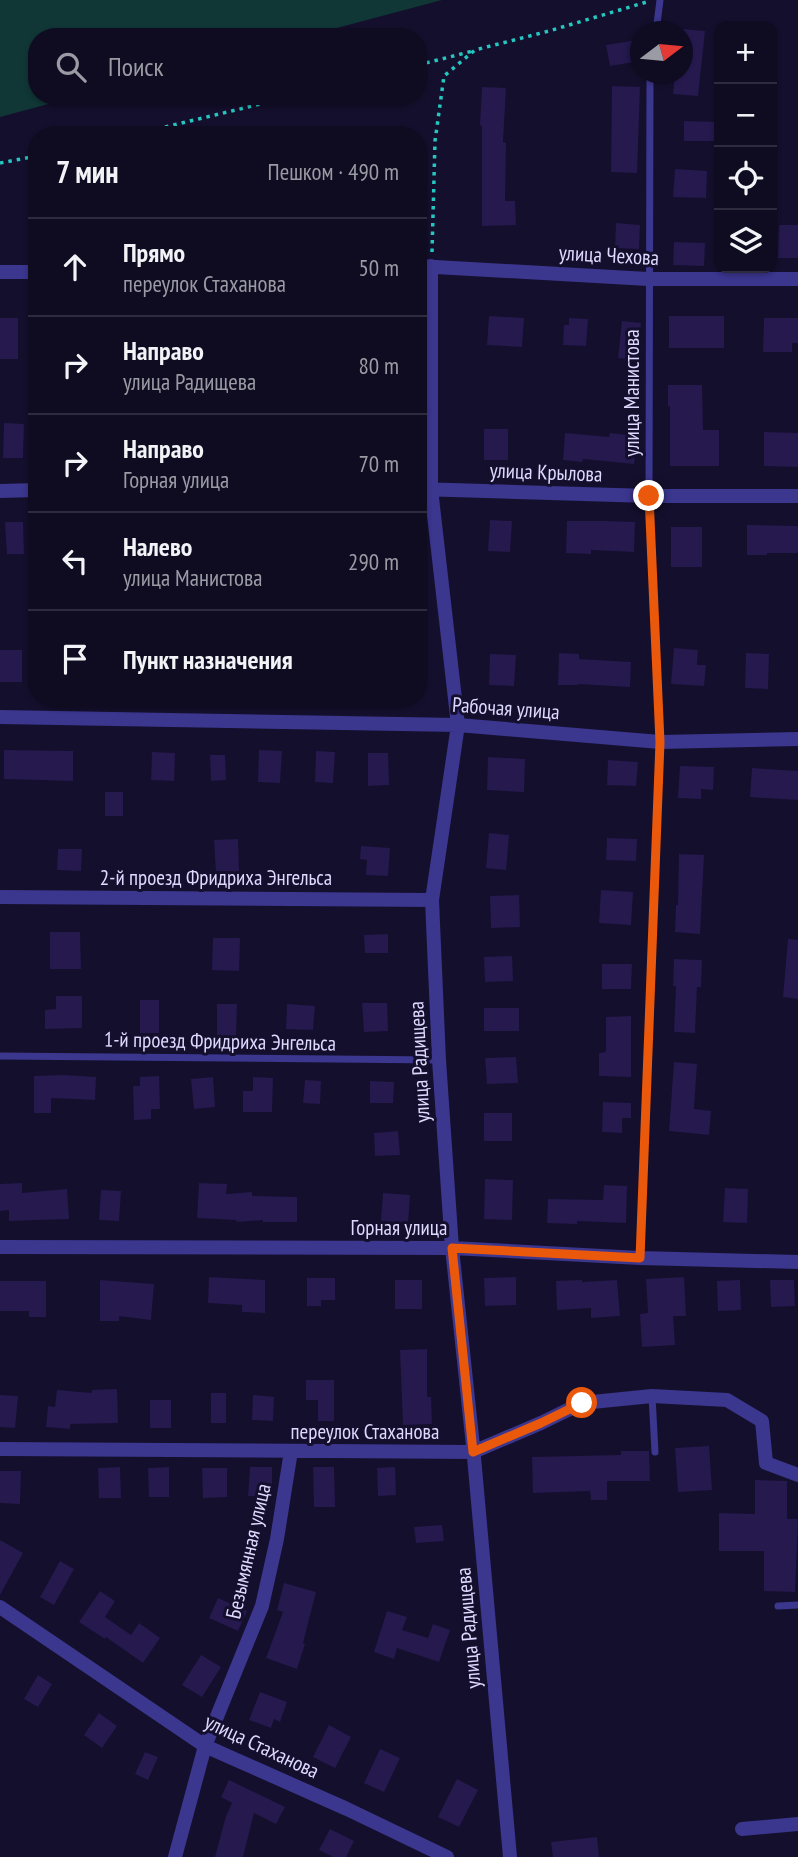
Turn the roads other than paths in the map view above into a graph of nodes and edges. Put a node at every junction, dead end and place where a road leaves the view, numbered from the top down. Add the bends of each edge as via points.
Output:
1 (660, 0) edge
2 (657, 21) edge
3 (650, 84) edge
4 (427, 266) edge
5 (0, 272) edge
6 (28, 272) edge
7 (648, 279) junction
8 (798, 279) edge
9 (427, 489) edge
10 (0, 491) edge
11 (28, 491) edge
12 (649, 496) junction
13 (798, 496) edge
14 (427, 503) edge
15 (0, 717) edge
16 (458, 725) junction
17 (798, 739) edge
18 (660, 742) junction
19 (0, 897) edge
20 (432, 900) junction
21 (0, 1056) edge
22 (439, 1060) junction
23 (0, 1247) edge
24 (452, 1248) junction
25 (640, 1258) junction
26 (798, 1262) edge
27 (652, 1396) junction
28 (0, 1449) edge
29 (291, 1451) junction
30 (473, 1452) junction
31 (655, 1452) dead end
32 (798, 1475) edge
33 (798, 1605) edge
34 (778, 1606) dead end
35 (0, 1607) edge
36 (205, 1746) junction
37 (798, 1824) edge
38 (742, 1829) dead end
39 (176, 1857) edge
40 (447, 1857) edge
41 (510, 1857) edge

1 - 2 lane
3 - 7 lane, улица Манистова
4 - 7 street, улица Чехова
5 - 6 street
7 - 8 street, улица Чехова
7 - 12 lane, улица Манистова
9 - 12 street, улица Крылова
10 - 11 street
12 - 13 street, улица Крылова
12 - 18 lane, улица Манистова
14 - 16 street, улица Радищева
15 - 16 street, Рабочая улица
16 - 18 street, Рабочая улица
16 - 20 street, улица Радищева
17 - 18 street, Рабочая улица
18 - 25 lane, улица Манистова
19 - 20 street, 2-й проезд Фридриха Энгельса
20 - 22 street, улица Радищева
21 - 22 lane, 1-й проезд Фридриха Энгельса
22 - 24 street, улица Радищева
23 - 24 street, Горная улица
24 - 25 street, Горная улица
24 - 30 street, улица Радищева
25 - 26 street, Горная улица
27 - 30 street, переулок Стаханова via 582,1403
27 - 31 lane
27 - 32 street, переулок Стаханова via 727,1400 762,1421 766,1463
28 - 29 street, переулок Стаханова
29 - 30 street, переулок Стаханова
29 - 36 street, Безымянная улица via 262,1606
30 - 41 street, улица Радищева
33 - 34 lane
35 - 36 street, улица Стаханова
36 - 39 street, Безымянная улица
36 - 40 street, улица Стаханова
37 - 38 street

